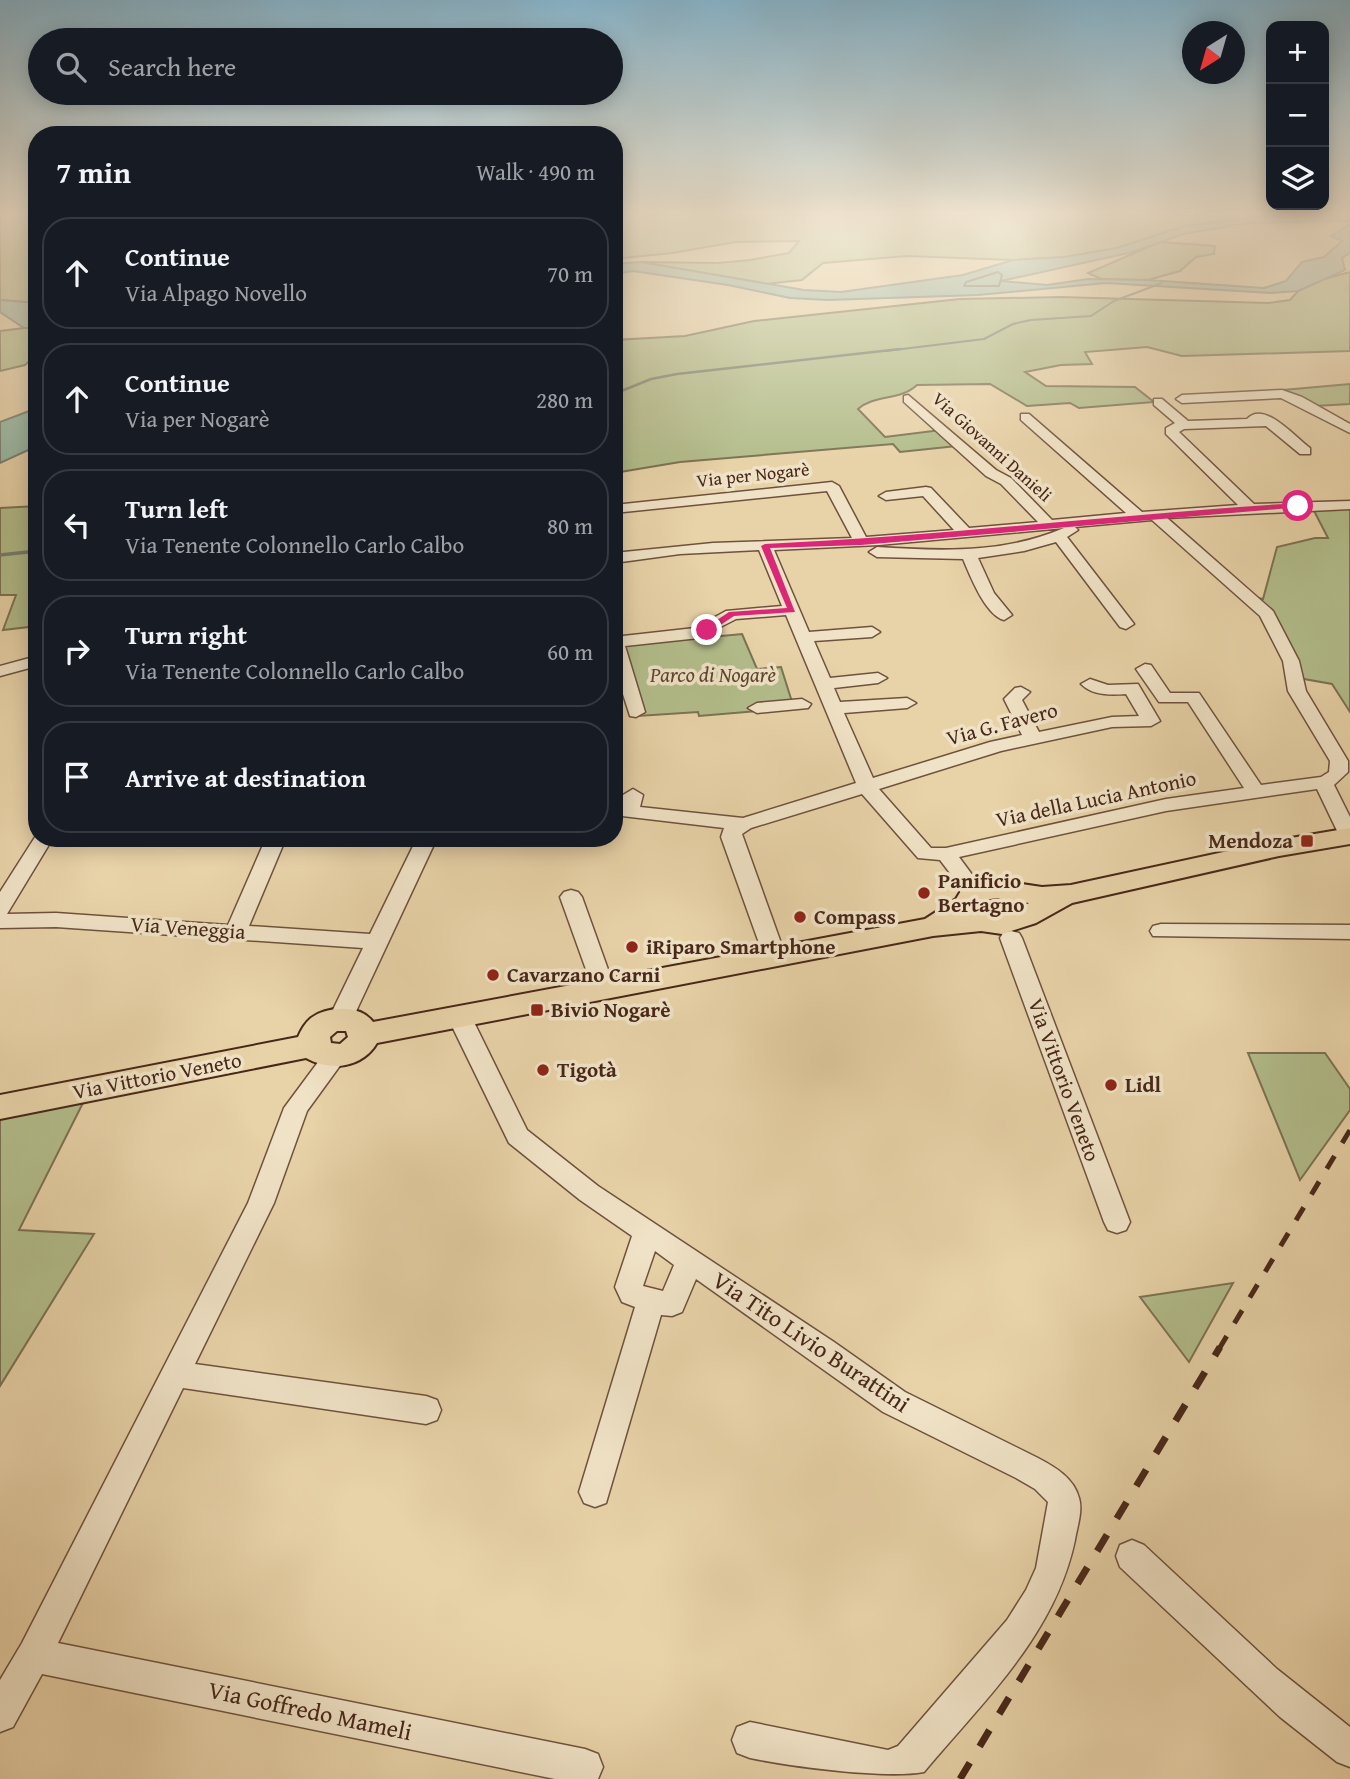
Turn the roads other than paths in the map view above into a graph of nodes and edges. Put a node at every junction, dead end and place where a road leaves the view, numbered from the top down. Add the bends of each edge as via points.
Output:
1 (908, 398) dead end
2 (1182, 399) dead end
3 (1158, 402) dead end
4 (1025, 417) dead end
5 (1185, 425) junction
6 (1350, 429) edge
7 (1305, 452) dead end
8 (886, 496) dead end
9 (1350, 505) edge
10 (623, 508) edge
11 (1250, 508) junction
12 (1147, 516) junction
13 (1054, 530) junction
14 (965, 533) junction
15 (861, 542) junction
16 (830, 544) junction
17 (765, 546) junction
18 (969, 556) junction
19 (623, 557) edge
20 (792, 610) junction
21 (1004, 615) dead end
22 (1126, 624) dead end
23 (872, 632) dead end
24 (803, 637) junction
25 (623, 641) edge
26 (28, 663) edge
27 (623, 669) edge
28 (1145, 669) dead end
29 (0, 671) edge
30 (878, 678) dead end
31 (823, 684) junction
32 (1090, 684) dead end
33 (1021, 692) dead end
34 (907, 703) dead end
35 (802, 704) dead end
36 (757, 708) dead end
37 (834, 708) junction
38 (636, 712) dead end
39 (1033, 738) junction
40 (1324, 782) junction
41 (867, 787) junction
42 (1256, 792) junction
43 (633, 795) dead end
44 (744, 824) junction
45 (1350, 836) edge
46 (38, 847) edge
47 (272, 847) edge
48 (423, 847) edge
49 (946, 853) junction
50 (571, 897) dead end
51 (990, 905) junction
52 (0, 909) edge
53 (0, 921) edge
54 (1161, 931) dead end
55 (236, 932) junction
56 (1350, 932) edge
57 (376, 942) junction
58 (775, 957) junction
59 (604, 989) junction
60 (459, 1016) junction
61 (352, 1027) junction
62 (324, 1050) junction
63 (0, 1107) edge
64 (1117, 1222) dead end
65 (648, 1233) junction
66 (689, 1261) junction
67 (651, 1301) junction
68 (177, 1374) junction
69 (426, 1410) dead end
70 (595, 1492) dead end
71 (1132, 1556) dead end
72 (34, 1655) junction
73 (0, 1714) edge
74 (750, 1740) dead end
75 (1350, 1749) edge
76 (585, 1767) dead end

1 - 13 street, Via Giovanni Danieli via 991,473 1006,481
2 - 6 street via 1282,394
3 - 5 street
4 - 12 street
5 - 7 street via 1271,424
5 - 11 street via 1171,431
8 - 14 street via 926,491
9 - 11 street
10 - 15 street, Via per Nogarè via 832,486
11 - 12 street
12 - 13 street via 1081,522
12 - 40 street via 1267,614 1291,661 1297,691 1339,761 1336,777
13 - 14 street
13 - 18 street via 997,552
13 - 22 street, Via Giovanni Danieli
14 - 15 street
15 - 16 street
16 - 17 street
16 - 18 street
17 - 19 street via 712,546
17 - 20 street
18 - 21 street via 987,594
20 - 24 street
20 - 25 street via 732,614 699,633
23 - 24 street
24 - 31 street
26 - 29 street
27 - 38 street
28 - 42 street via 1165,698 1193,697
30 - 31 street
31 - 37 street
32 - 39 street, Via G. Favero via 1106,690 1132,688 1152,721 1112,722
33 - 39 street via 1013,699
34 - 37 street
35 - 36 street
37 - 41 street
39 - 41 street, Via G. Favero
40 - 42 street, Via della Lucia Antonio
40 - 45 street
41 - 44 street, Via G. Favero
41 - 49 street via 925,854
42 - 49 street, Via della Lucia Antonio via 1166,805
43 - 44 street via 629,812
44 - 58 street via 730,834
45 - 51 main road, Via Vittorio Veneto via 1071,894
46 - 52 street
47 - 55 street
48 - 57 street
49 - 51 street
50 - 59 street
51 - 58 main road, Via Vittorio Veneto via 933,927
51 - 64 street, Via Vittorio Veneto
53 - 55 street, Via Veneggia via 56,920
54 - 56 street
55 - 57 street, Via Veneggia
57 - 61 street
58 - 59 main road, Via Vittorio Veneto
59 - 60 main road, Via Vittorio Veneto
60 - 61 main road, Via Vittorio Veneto
60 - 65 street, Via Tito Livio Burattini via 517,1136 589,1194
61 - 62 main road, Via Vittorio Veneto via 363,1042 356,1049
62 - 63 main road, Via Vittorio Veneto
62 - 68 street via 296,1108 261,1203
65 - 66 street, Via Tito Livio Burattini
65 - 67 street via 629,1290
66 - 67 street, Via Tito Livio Burattini via 674,1302
66 - 74 street, Via Tito Livio Burattini via 894,1402 1027,1468 1055,1485 1064,1499 1052,1570 1030,1615 911,1759 888,1768
67 - 70 street
68 - 69 street
68 - 72 street
71 - 75 street via 1280,1694
72 - 73 street
72 - 76 street, Via Goffredo Mameli

